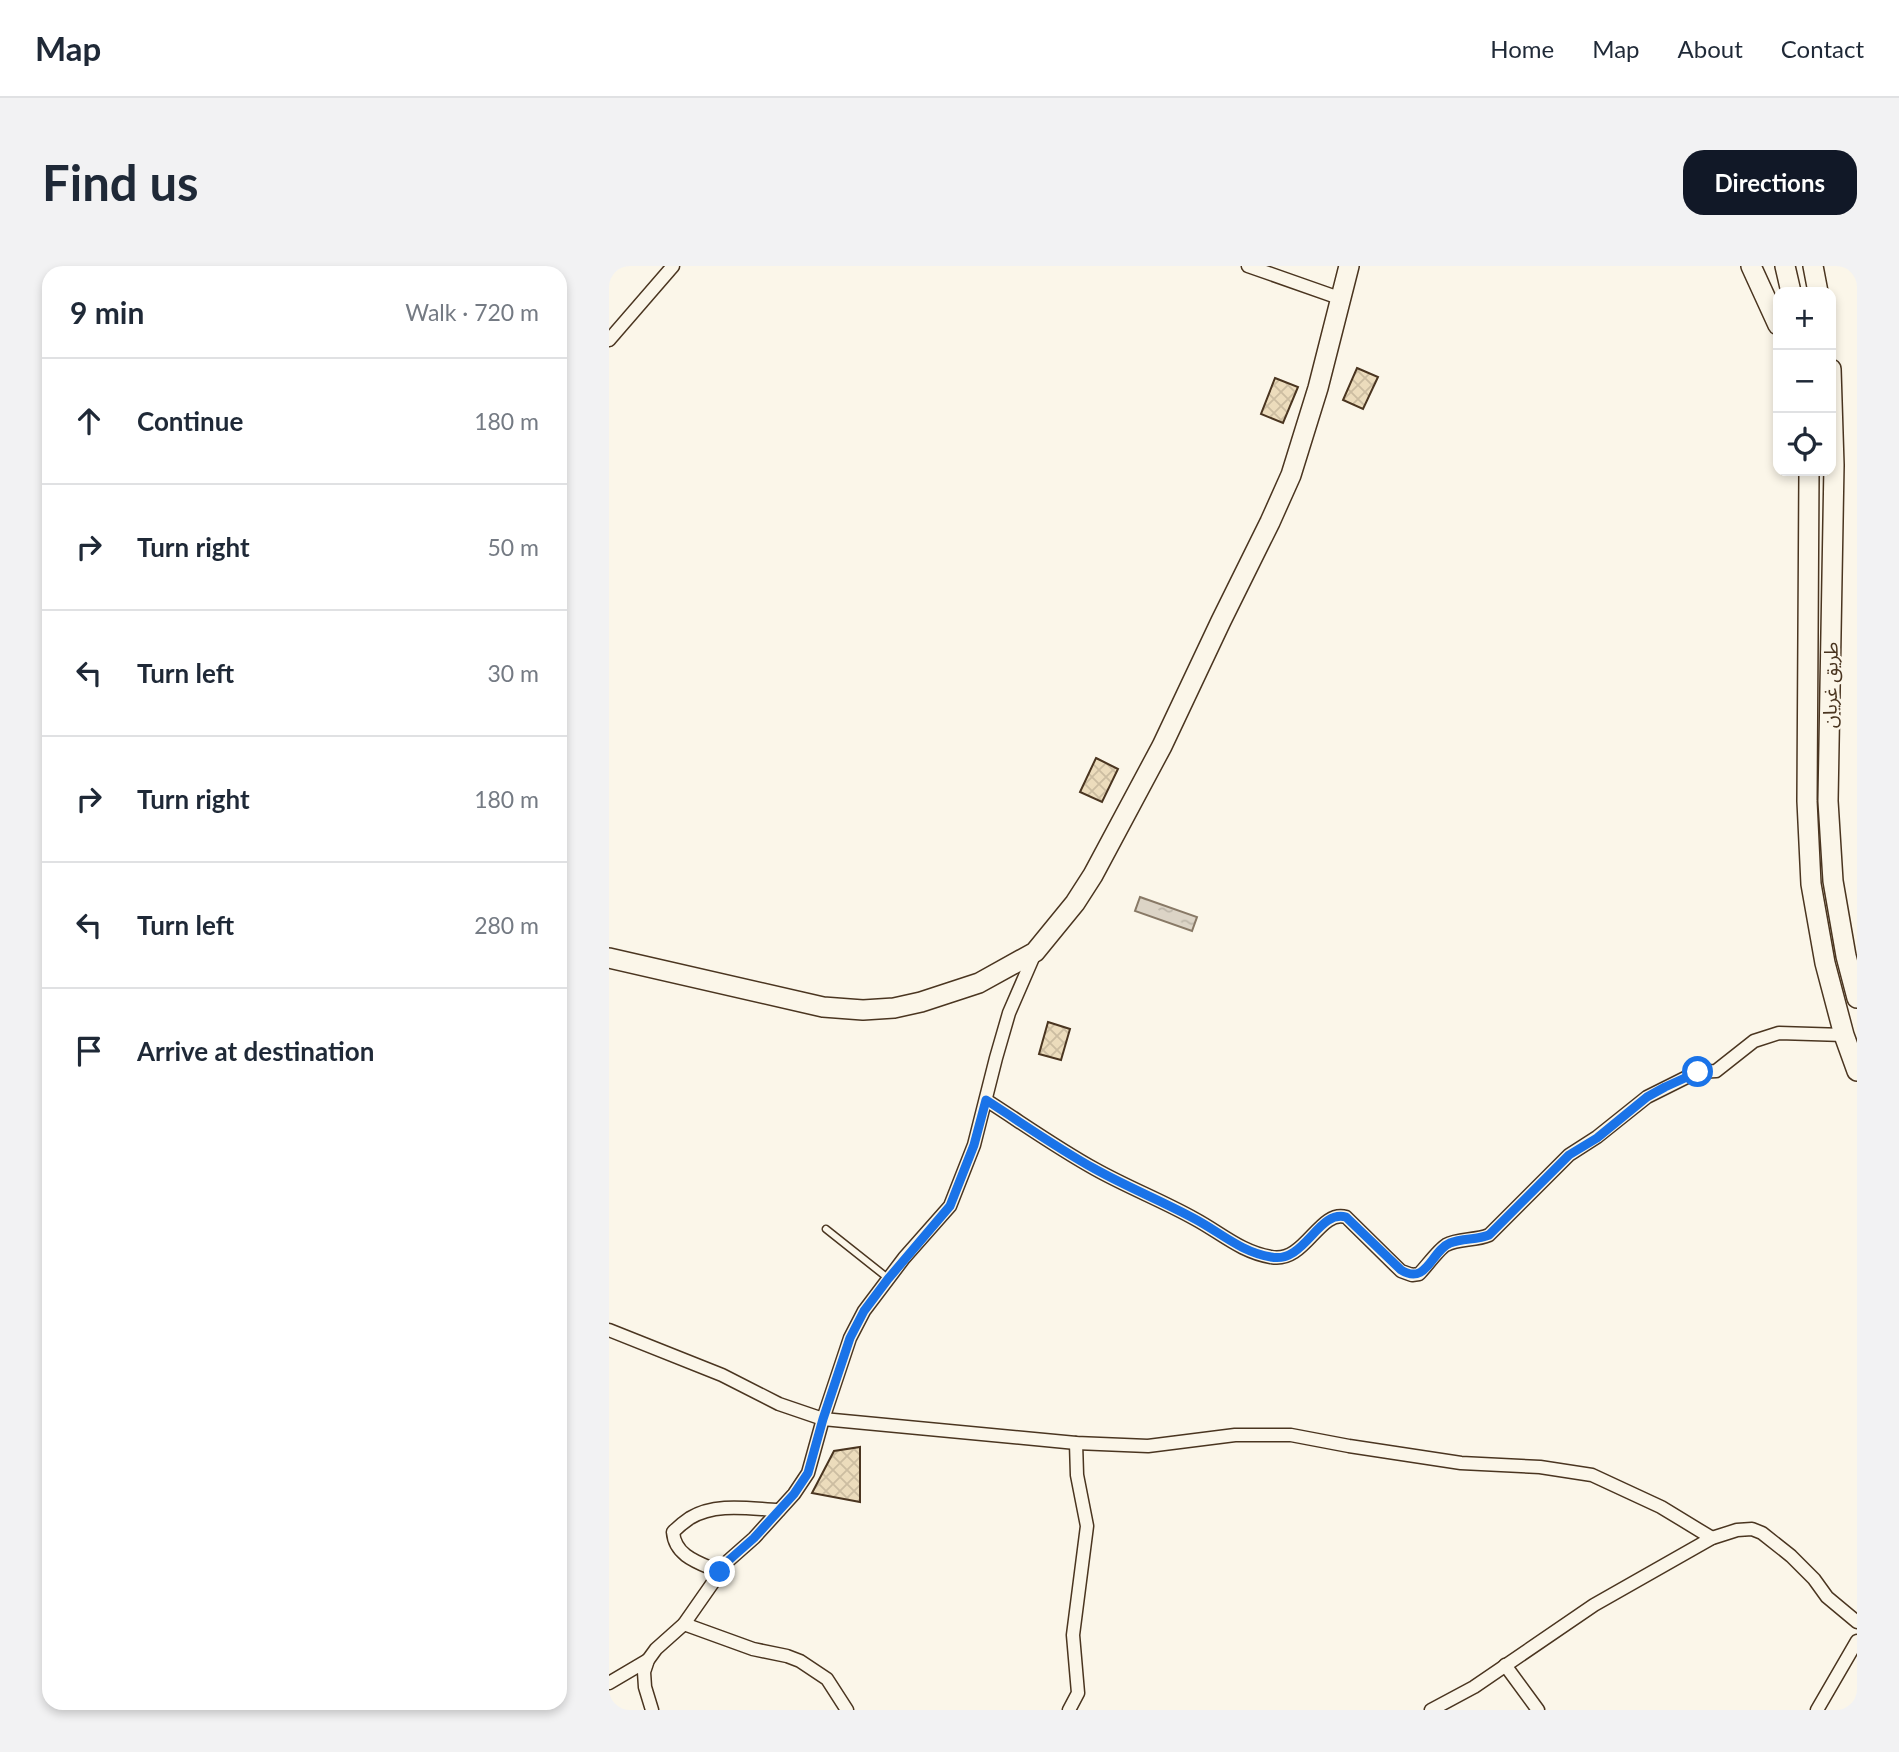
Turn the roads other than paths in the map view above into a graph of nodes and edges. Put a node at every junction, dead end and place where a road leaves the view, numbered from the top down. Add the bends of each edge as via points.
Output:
1 (673, 266) edge
2 (1248, 266) edge
3 (1349, 266) edge
4 (1751, 266) edge
5 (1785, 266) edge
6 (1813, 266) edge
7 (1790, 287) edge
8 (1817, 287) edge
9 (1342, 299) junction
10 (1773, 314) edge
11 (609, 340) edge
12 (1832, 413) edge
13 (1809, 476) edge
14 (1035, 952) junction
15 (609, 958) edge
16 (1857, 998) edge
17 (1844, 1035) junction
18 (1857, 1071) edge
19 (986, 1100) junction
20 (825, 1230) dead end
21 (888, 1279) junction
22 (609, 1329) edge
23 (823, 1419) junction
24 (1076, 1443) junction
25 (779, 1510) junction
26 (1712, 1538) junction
27 (720, 1572) junction
28 (1857, 1622) edge
29 (684, 1624) junction
30 (1857, 1641) edge
31 (648, 1660) junction
32 (1505, 1665) junction
33 (609, 1683) edge
34 (652, 1710) edge
35 (847, 1710) edge
36 (1069, 1710) edge
37 (1431, 1710) edge
38 (1538, 1710) edge
39 (1817, 1710) edge

1 - 11 street
2 - 9 street
3 - 9 main road
4 - 10 main road
5 - 7 main road
6 - 8 main road
9 - 14 main road via 1291,475 1256,553 1093,875
12 - 16 main road, طريق غريان via 1828,801 1833,881
13 - 17 main road via 1807,802 1811,884
14 - 15 main road via 979,983 921,1002 863,1010 823,1007
14 - 19 street via 1009,1013
17 - 18 main road
17 - 19 street via 1769,1035 1716,1071 1698,1072 1647,1097 1569,1155 1489,1235 1447,1244 1419,1274 1412,1275 1340,1215 1330,1218 1288,1256 1272,1258 1238,1247 1197,1219 1093,1168
19 - 21 street via 950,1206
20 - 21 lane
21 - 23 street via 850,1338
22 - 23 street
23 - 24 street
23 - 25 street via 808,1473
24 - 26 street via 1148,1446 1235,1435 1291,1435 1461,1463 1570,1471 1592,1475
24 - 36 street via 1087,1526 1073,1635 1078,1693
25 - 27 street
25 - 27 street via 709,1510 673,1532 684,1555
26 - 28 street via 1752,1529 1762,1533
26 - 32 street via 1594,1605
27 - 29 street
29 - 31 street
29 - 35 street via 800,1661 827,1679
30 - 39 street
31 - 33 street
31 - 34 street via 645,1687
32 - 37 street
32 - 38 street

